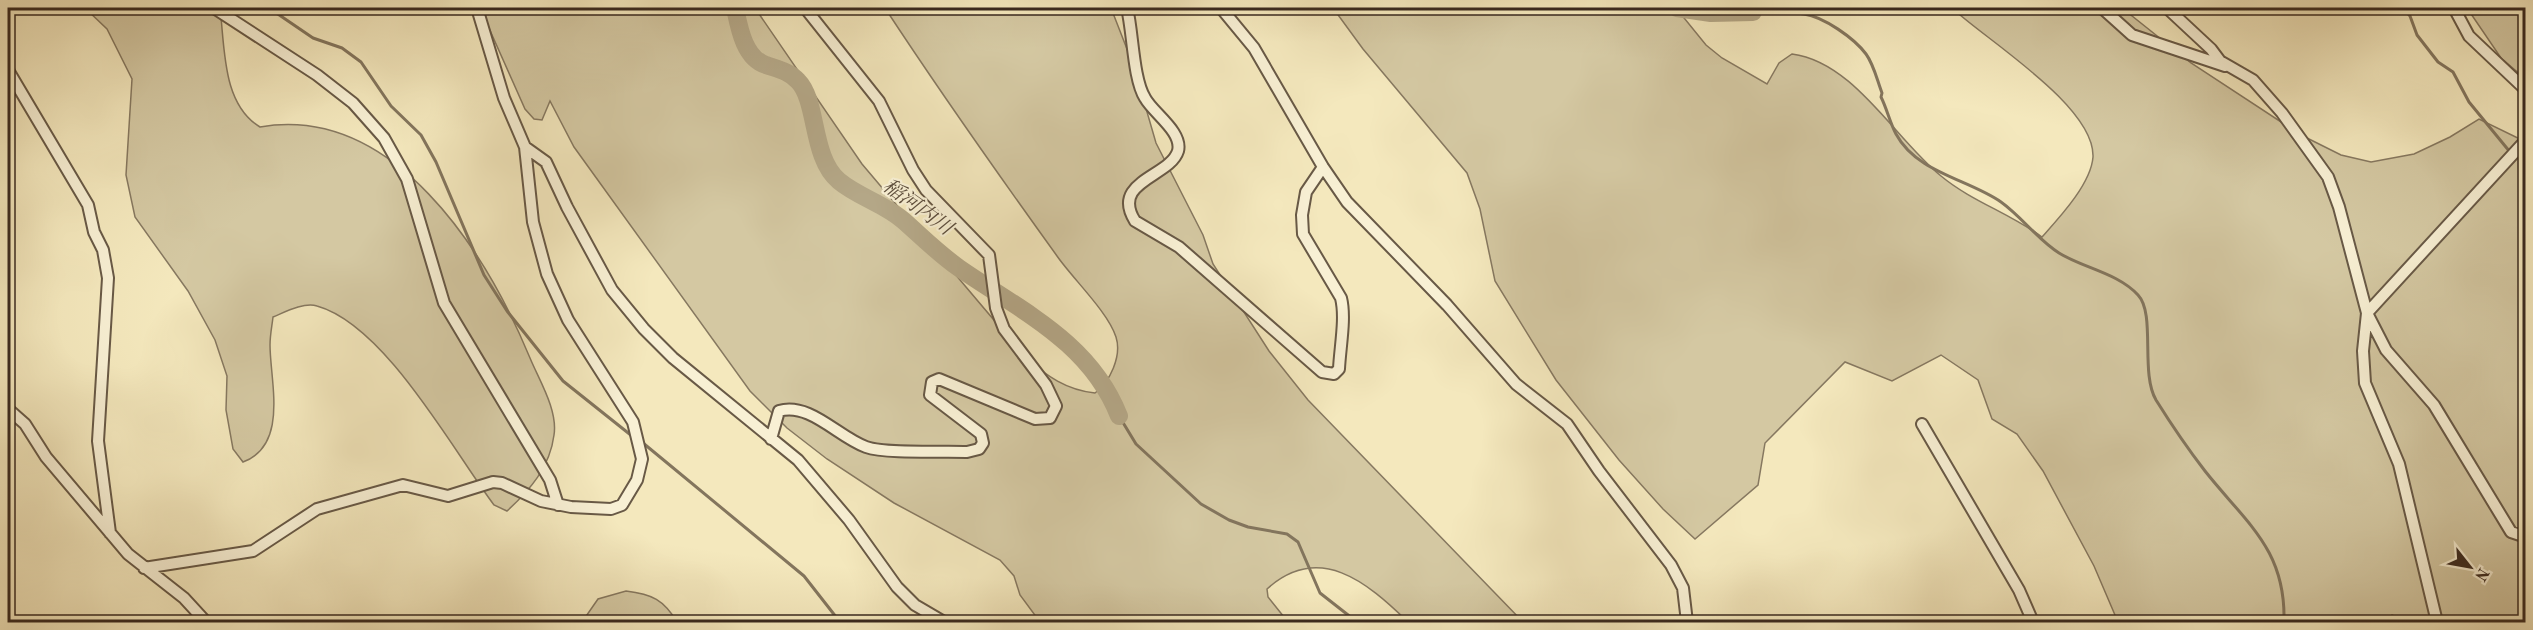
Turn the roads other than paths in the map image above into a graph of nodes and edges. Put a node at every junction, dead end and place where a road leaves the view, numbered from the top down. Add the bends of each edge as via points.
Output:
1 (214, 8) edge
2 (477, 8) edge
3 (806, 8) edge
4 (1127, 8) edge
5 (1221, 8) edge
6 (2102, 8) edge
7 (2167, 8) edge
8 (2454, 8) edge
9 (2234, 69) junction
10 (8, 70) edge
11 (2526, 90) edge
12 (2525, 142) edge
13 (525, 147) junction
14 (1323, 167) junction
15 (2367, 313) junction
16 (8, 409) edge
17 (1922, 424) dead end
18 (771, 439) junction
19 (558, 505) junction
20 (110, 533) junction
21 (2526, 537) edge
22 (144, 568) junction
23 (206, 622) edge
24 (944, 622) edge
25 (1687, 622) edge
26 (2032, 622) edge
27 (2437, 622) edge

1 - 19 street via 317,75 353,103 384,138 407,179 444,303 550,480
2 - 13 street via 504,98
3 - 18 street via 879,101 926,190 989,255 996,308 1004,329 1056,406 1050,418 1035,419 939,380 932,382 930,395 981,434 983,443 979,450 866,447 804,412 788,408 779,411
4 - 14 street via 1144,98 1177,138 1178,151 1172,161 1139,183 1130,198 1130,214 1135,221 1179,247 1322,372 1334,374 1340,369 1344,310 1341,298 1303,234 1306,192
5 - 14 street via 1254,48
6 - 9 street via 2132,35
7 - 9 street via 2220,61
8 - 11 street via 2469,36
9 - 15 street via 2253,80 2282,113 2328,177 2340,207
10 - 20 street via 88,205 103,250 108,279 98,441
12 - 15 street
13 - 18 street via 546,162 612,290 644,329
13 - 19 street via 533,222 547,274 568,320 633,422 642,459 637,480 622,505 611,510
14 - 25 street via 1347,202 1447,305 1516,384 1567,424 1671,565 1683,588
15 - 21 street via 2386,350 2434,405 2511,532
15 - 27 street via 2365,383 2399,464
16 - 20 street via 25,424 46,457
17 - 26 street via 2019,590
18 - 24 street via 798,460 849,519 897,587 915,605
19 - 22 street via 533,499 502,483 493,482 448,496 403,485 317,509 253,551
20 - 22 street
22 - 23 street via 184,598

